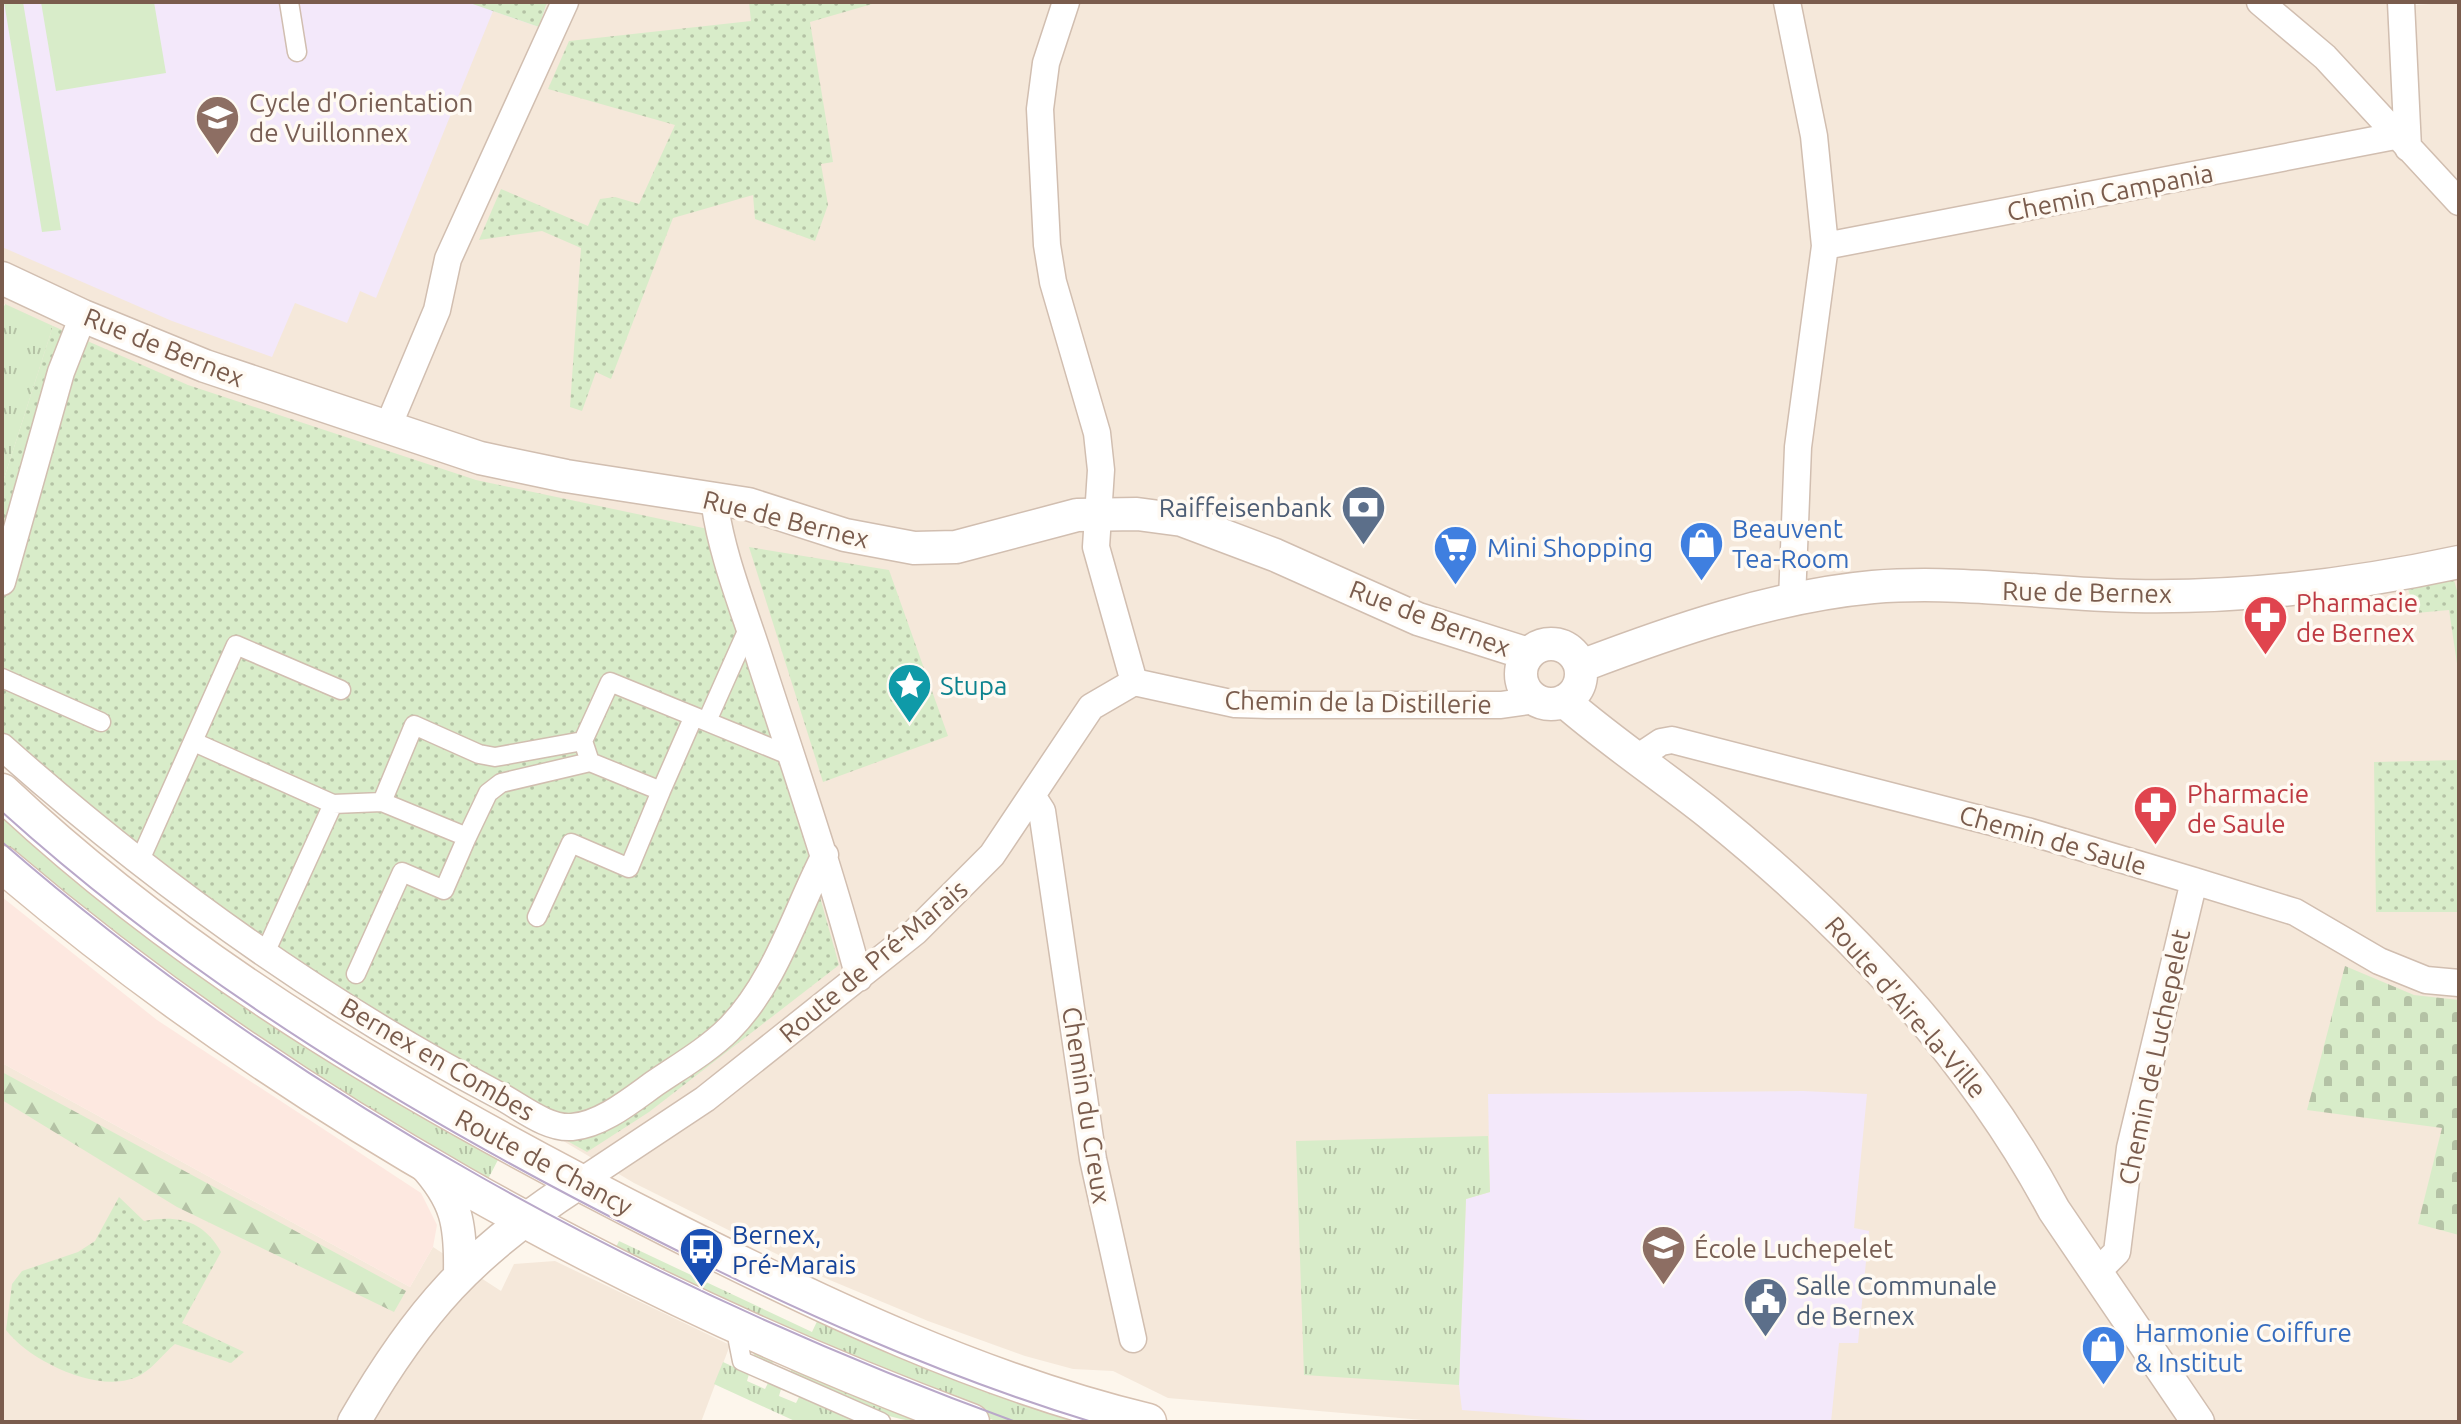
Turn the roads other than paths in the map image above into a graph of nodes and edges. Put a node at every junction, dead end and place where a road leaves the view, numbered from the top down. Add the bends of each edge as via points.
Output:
1 (289, 2) edge
2 (565, 2) edge
3 (1066, 2) edge
4 (1787, 2) edge
5 (2260, 2) edge
6 (2401, 2) edge
7 (297, 52) dead end
8 (2402, 142) junction
9 (2459, 202) edge
10 (1825, 246) junction
11 (2, 278) edge
12 (83, 316) junction
13 (387, 429) junction
14 (714, 499) junction
15 (1097, 513) junction
16 (2459, 562) edge
17 (2, 582) edge
18 (1792, 600) junction
19 (748, 629) junction
20 (1528, 654) junction
21 (1581, 666) junction
22 (2, 678) edge
23 (1134, 682) junction
24 (341, 690) dead end
25 (1550, 701) junction
26 (700, 720) junction
27 (101, 722) dead end
28 (583, 741) junction
29 (194, 742) junction
30 (2, 747) edge
31 (791, 756) junction
32 (1637, 758) junction
33 (590, 762) junction
34 (661, 791) junction
35 (2, 792) edge
36 (1033, 797) junction
37 (382, 802) junction
38 (333, 804) junction
39 (1008, 833) junction
40 (467, 837) junction
41 (825, 855) junction
42 (140, 860) junction
43 (2, 864) edge
44 (1050, 870) junction
45 (2194, 881) junction
46 (537, 917) dead end
47 (265, 953) junction
48 (356, 974) dead end
49 (859, 978) junction
50 (2459, 983) edge
51 (418, 1157) junction
52 (580, 1182) junction
53 (527, 1219) junction
54 (460, 1273) junction
55 (2096, 1273) junction
56 (1133, 1339) dead end
57 (738, 1341) dead end
58 (354, 1422) edge
59 (881, 1422) edge
60 (971, 1422) edge
61 (1148, 1422) edge
62 (2198, 1422) edge

1 - 7 street
2 - 13 street via 448,259 437,310
3 - 15 street via 1042,87 1040,155 1051,272 1101,452
4 - 10 street via 1814,136
5 - 8 street via 2325,57
6 - 8 street
8 - 9 street
8 - 10 street, Chemin Campania
10 - 18 street via 1798,447
11 - 12 street, Rue de Bernex
12 - 13 street, Rue de Bernex via 205,366
12 - 17 street via 61,372
13 - 14 street, Rue de Bernex via 518,467
14 - 15 street, Rue de Bernex via 764,508 871,542 922,548 956,547 1055,519
14 - 19 street
15 - 20 street, Rue de Bernex via 1165,517 1202,526 1418,619
15 - 23 street via 1096,547
16 - 18 street, Rue de Bernex via 2362,580 2230,593 2136,596 1898,587
18 - 21 street, Rue de Bernex
19 - 26 street
19 - 31 street
20 - 21 street via 1554,644 1568,648
20 - 25 street via 1521,679 1526,691
21 - 25 street via 1580,683
22 - 27 street
23 - 25 street, Chemin de la Distillerie via 1235,704
23 - 36 street, Route de Pré-Marais via 1091,707
24 - 29 street via 236,645
25 - 32 street, Route d'Aire-la-Ville
26 - 28 street via 610,682
26 - 31 street
26 - 34 street
28 - 33 street
28 - 37 street via 495,757 414,725
29 - 38 street
29 - 42 street
30 - 42 street, Bernex en Combes
31 - 41 street
32 - 45 street, Chemin de Saule via 1666,740 1728,752
32 - 55 street, Route d'Aire-la-Ville via 1768,863 1867,954 1972,1077
33 - 34 street
33 - 40 street via 501,783 488,793
34 - 46 street via 629,868 571,843
35 - 52 main road, Route de Chancy via 96,874 251,989 353,1056
36 - 39 street, Route de Pré-Marais
36 - 44 street, Chemin du Creux via 1042,811
37 - 38 street
37 - 40 street
38 - 47 street
39 - 44 street
39 - 49 street, Route de Pré-Marais via 947,903
40 - 48 street via 444,890 402,872
41 - 47 street, Bernex en Combes via 774,963 729,1030 610,1114 572,1127 551,1124 416,1051
41 - 49 street
42 - 47 street, Bernex en Combes
43 - 51 main road via 222,1035
44 - 56 street, Chemin du Creux via 1093,1159
45 - 50 street, Chemin de Saule via 2295,912 2379,961 2426,980
45 - 55 street, Chemin de Luchepelet via 2130,1148 2117,1252
49 - 52 street, Route de Pré-Marais via 668,1127
51 - 53 main road
51 - 54 street via 445,1187 459,1220
52 - 53 street
52 - 61 main road, Route de Chancy via 727,1258 903,1337 1069,1399
53 - 54 street
53 - 60 main road via 776,1340
54 - 58 street via 416,1325
55 - 62 street, Route d'Aire-la-Ville
57 - 59 street via 742,1361

